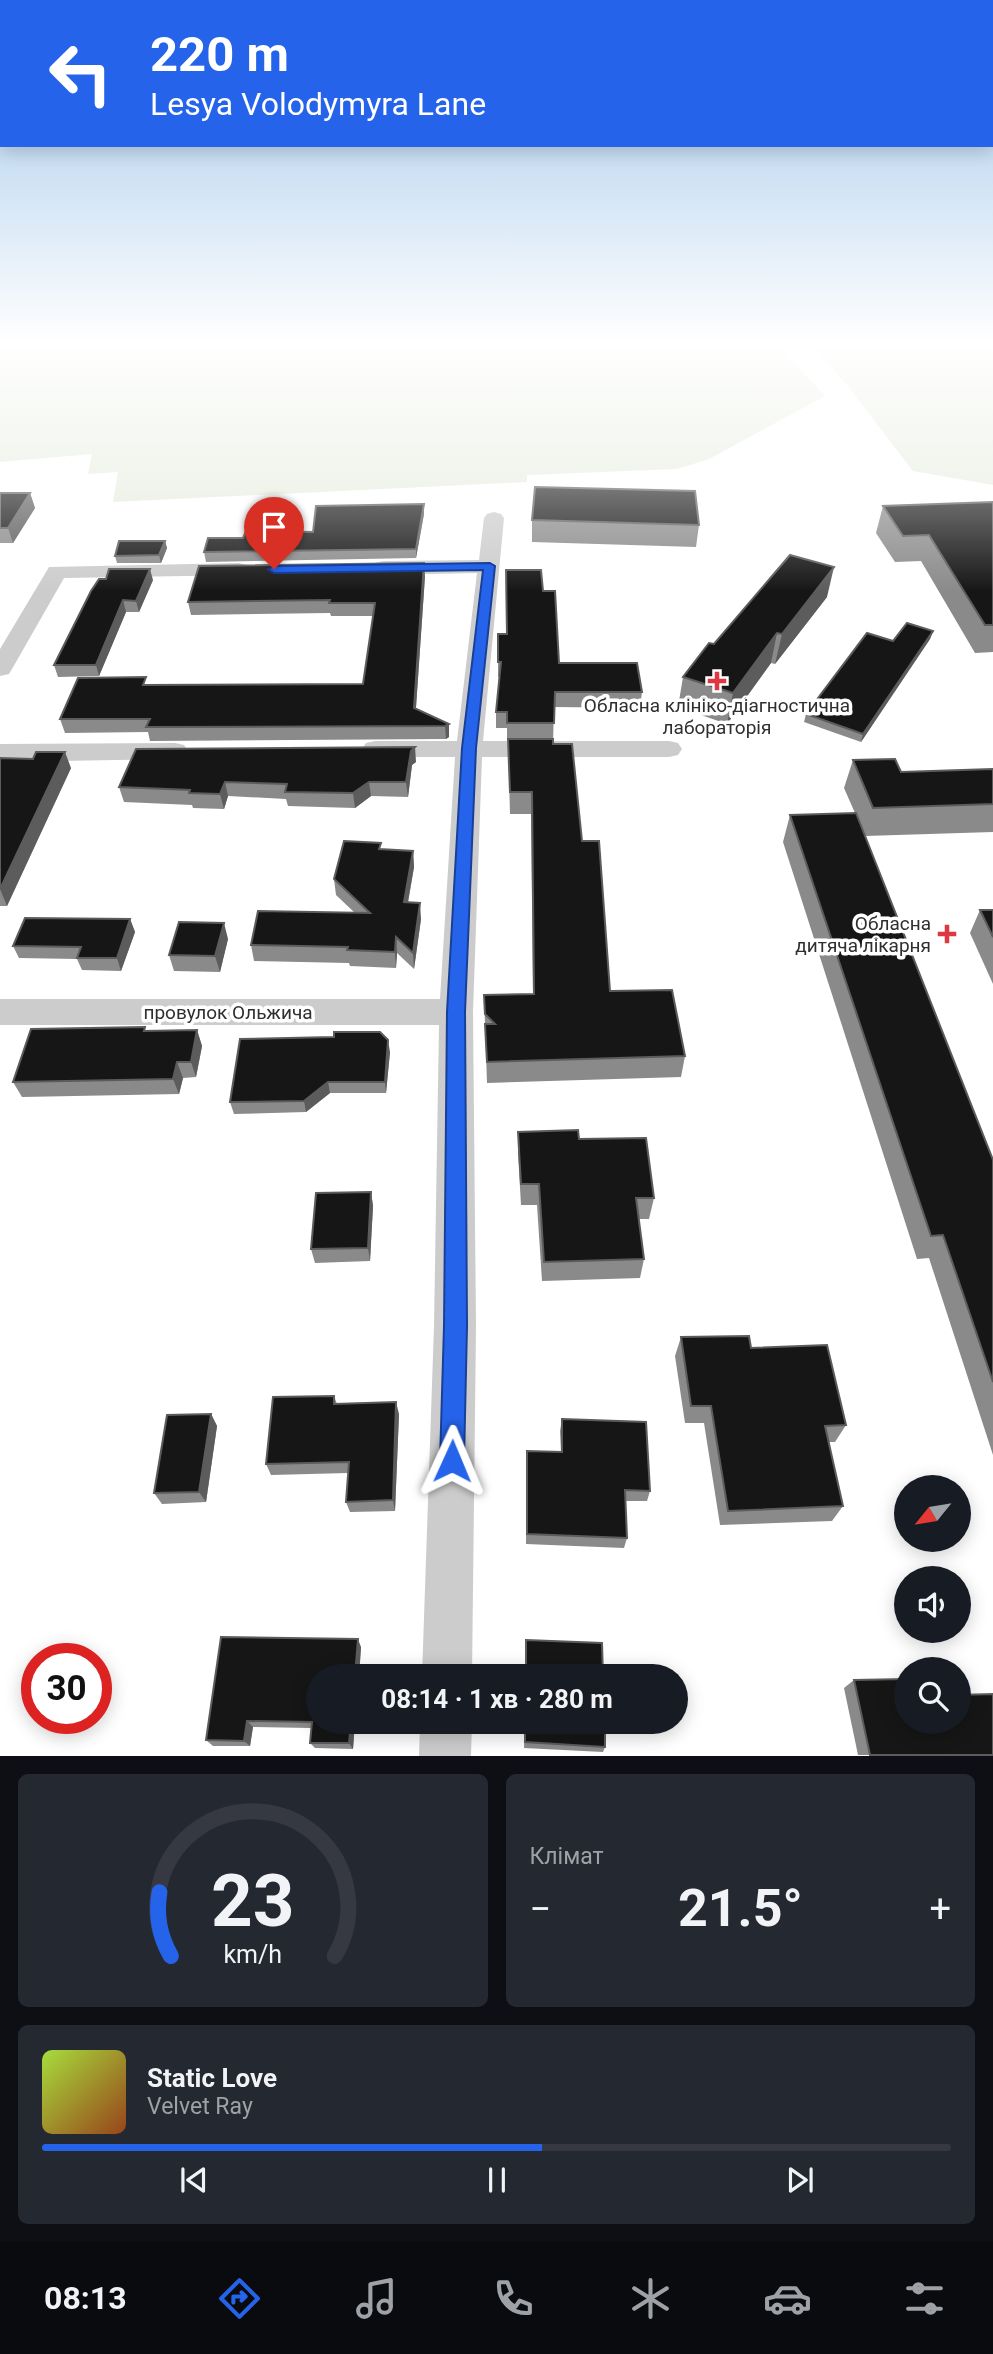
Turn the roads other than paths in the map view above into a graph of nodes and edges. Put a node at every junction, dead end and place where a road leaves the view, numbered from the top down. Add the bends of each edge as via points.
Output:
1 (494, 518) dead end
2 (490, 566) junction
3 (364, 568) edge
4 (267, 569) edge
5 (0, 669) edge
6 (469, 748) junction
7 (669, 749) dead end
8 (345, 750) edge
9 (207, 751) edge
10 (0, 753) edge
11 (0, 1012) edge
12 (456, 1012) junction
13 (447, 1664) edge
14 (446, 1734) edge
15 (445, 1755) edge

1 - 2 street
2 - 3 street
2 - 6 street
4 - 5 street via 57,572
6 - 7 street
6 - 8 street
6 - 12 street
9 - 10 street
11 - 12 street, провулок Ольжича
12 - 13 street via 456,1326
14 - 15 street

